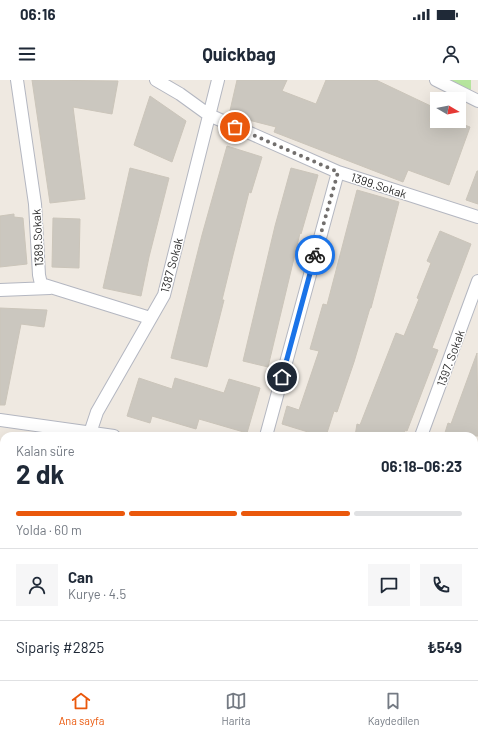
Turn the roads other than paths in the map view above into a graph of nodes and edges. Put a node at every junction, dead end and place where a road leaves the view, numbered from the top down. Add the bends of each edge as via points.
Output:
1 (17, 80) edge
2 (156, 80) edge
3 (218, 80) edge
4 (436, 80) edge
5 (478, 101) edge
6 (209, 115) junction
7 (338, 172) junction
8 (478, 217) edge
9 (478, 281) edge
10 (51, 288) junction
11 (0, 290) edge
12 (150, 318) junction
13 (0, 420) edge
14 (77, 432) edge
15 (91, 432) edge
16 (267, 432) edge
17 (422, 432) edge

1 - 10 street, 1389.Sokak via 35,204 39,275 41,284
2 - 6 street, 1399.Sokak
3 - 6 street, 1387 Sokak
4 - 5 street
6 - 7 street, 1399.Sokak
6 - 12 street, 1387 Sokak via 164,295
7 - 8 street, 1399.Sokak
7 - 16 street
9 - 17 street, 1397. Sokak
10 - 11 street
10 - 12 street
12 - 15 street, 1387 Sokak via 97,412
13 - 14 street

